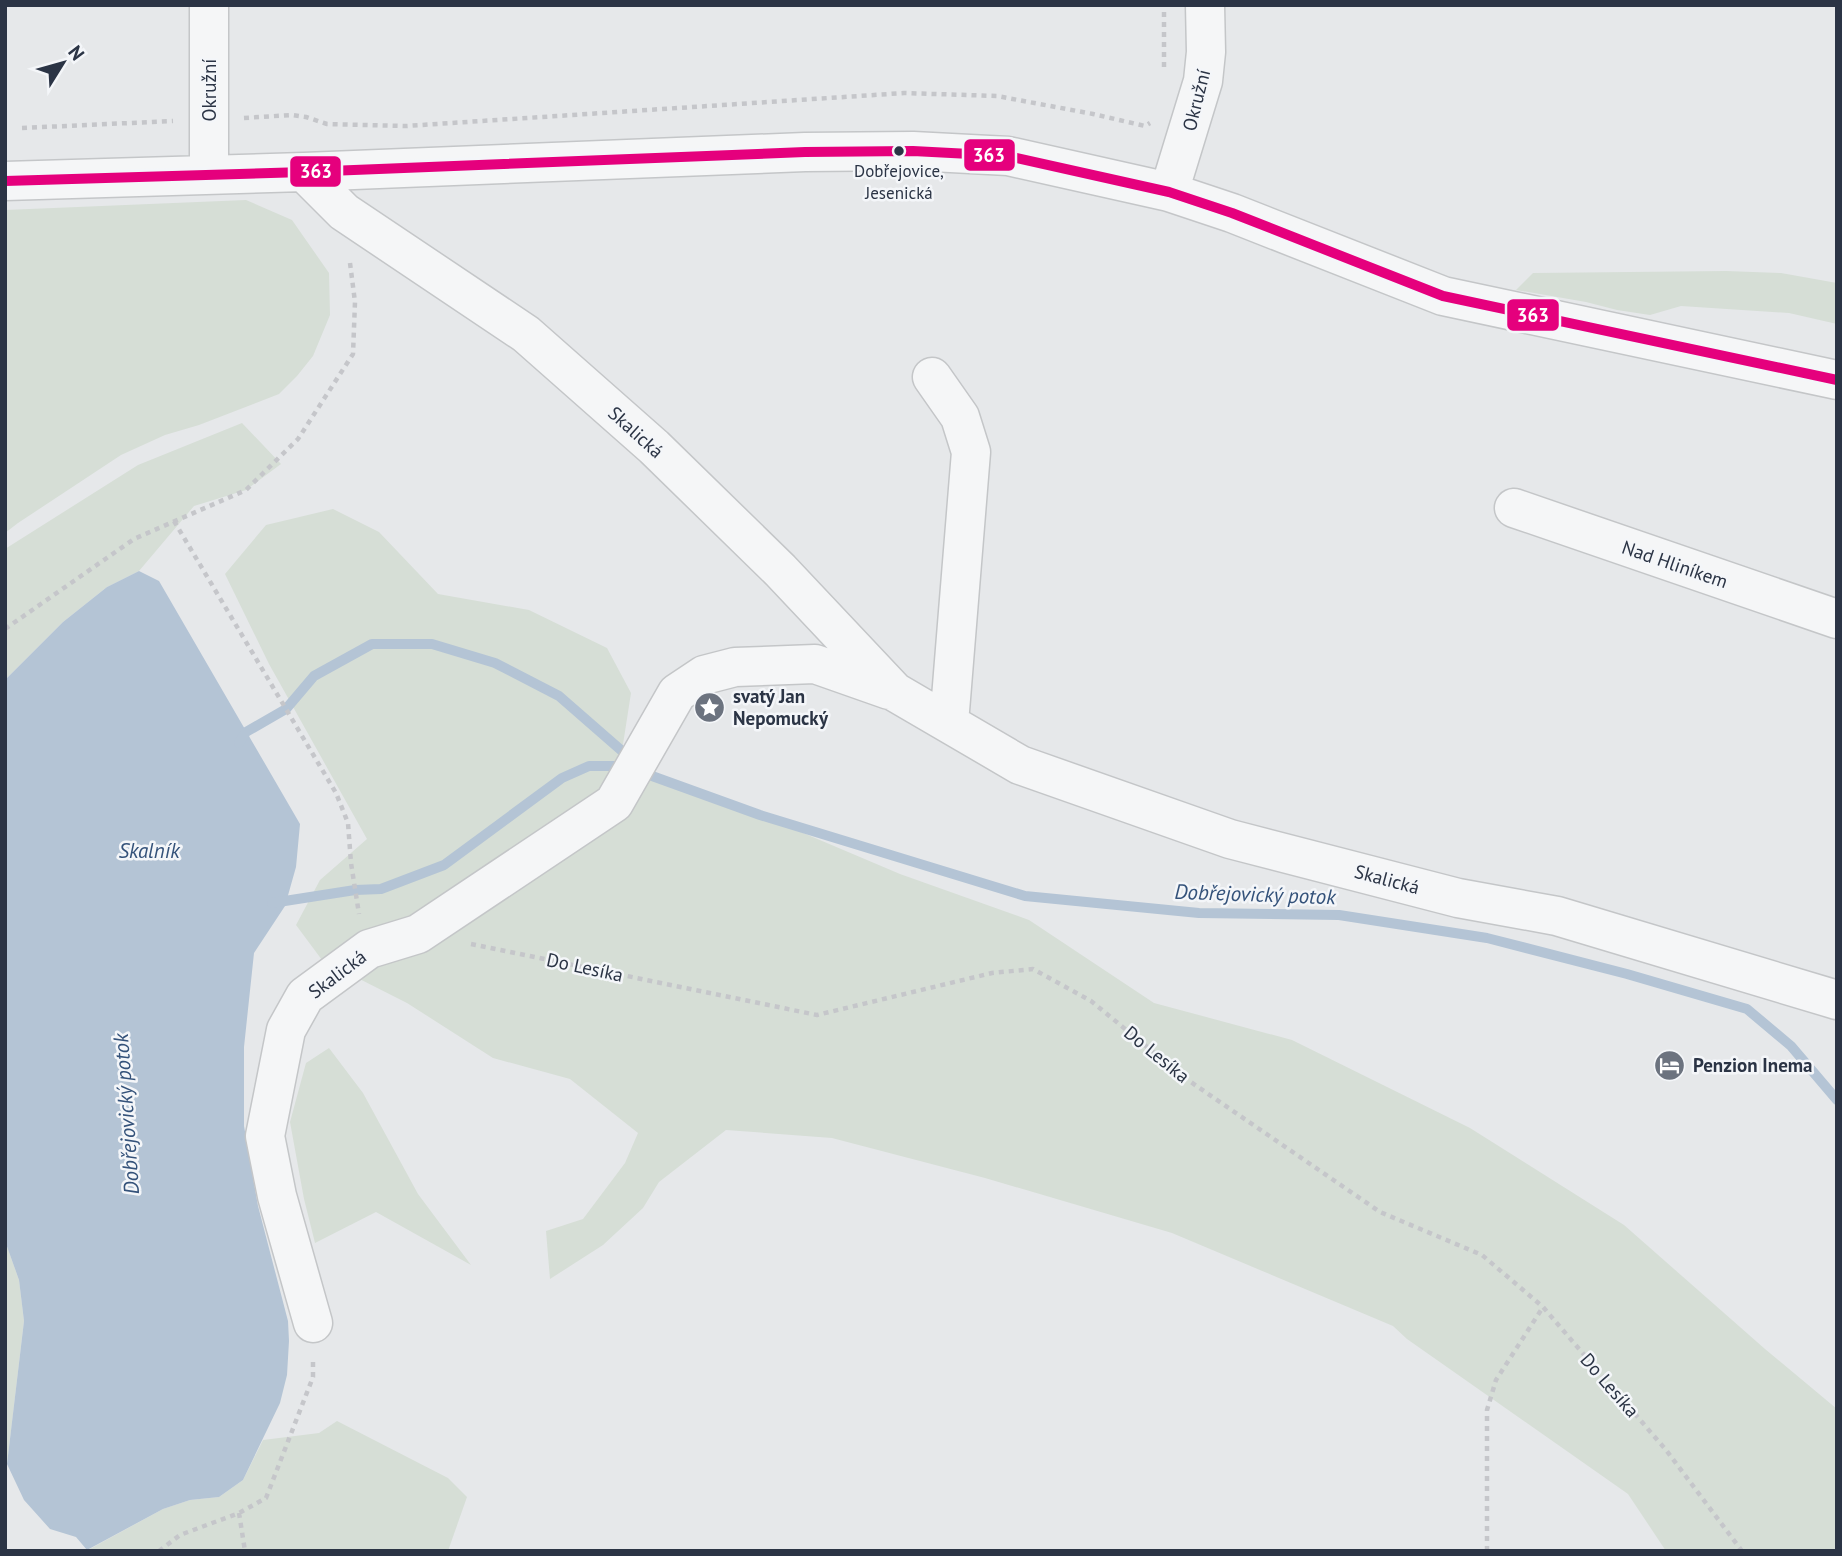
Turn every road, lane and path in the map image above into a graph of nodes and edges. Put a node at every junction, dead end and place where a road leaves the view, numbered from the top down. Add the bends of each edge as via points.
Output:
1 (209, 5) edge
2 (1164, 5) edge
3 (1205, 5) edge
4 (1164, 69) dead end
5 (209, 119) junction
6 (1153, 120) dead end
7 (22, 128) dead end
8 (304, 172) junction
9 (209, 175) junction
10 (5, 181) edge
11 (1169, 192) junction
12 (344, 212) junction
13 (932, 377) dead end
14 (1837, 380) edge
15 (1514, 508) dead end
16 (174, 521) junction
17 (1837, 619) edge
18 (5, 629) edge
19 (895, 692) junction
20 (949, 723) junction
21 (359, 915) dead end
22 (418, 934) junction
23 (1837, 999) edge
24 (1543, 1307) junction
25 (313, 1323) joint
26 (239, 1513) junction
27 (159, 1551) edge
28 (245, 1551) edge
29 (1487, 1551) edge
30 (1742, 1551) edge

1 - 5 street, Okružní
2 - 4 path
3 - 11 street, Okružní via 1203,81
5 - 6 path via 292,115 327,124 406,126 904,93 997,96 1145,126
5 - 7 path
5 - 9 street, Okružní
8 - 9 street
8 - 11 street via 914,150 1008,156
8 - 12 street, Skalická
9 - 10 street
11 - 14 street via 1443,296
12 - 16 path via 355,302 353,354 298,439 246,490
12 - 19 street, Skalická via 526,334 654,447 780,570
13 - 20 street via 960,417 971,452
15 - 17 street, Nad Hliníkem
16 - 18 path via 134,539
16 - 21 path via 336,793 348,823
19 - 20 street, Skalická
19 - 22 street, Skalická via 815,664 735,667 704,675 677,693 614,803
20 - 23 street, Skalická via 1020,765 1230,839 1458,898 1557,916
22 - 24 path, Do Lesíka via 817,1015 992,972 1033,969 1091,1001 1185,1078 1380,1212 1482,1255
22 - 25 street, Skalická via 369,949 305,996 285,1030 265,1136
24 - 29 path via 1496,1380 1487,1410
24 - 30 path, Do Lesíka via 1666,1450
25 - 26 path via 313,1377 266,1498
26 - 27 path via 180,1535
26 - 28 path

